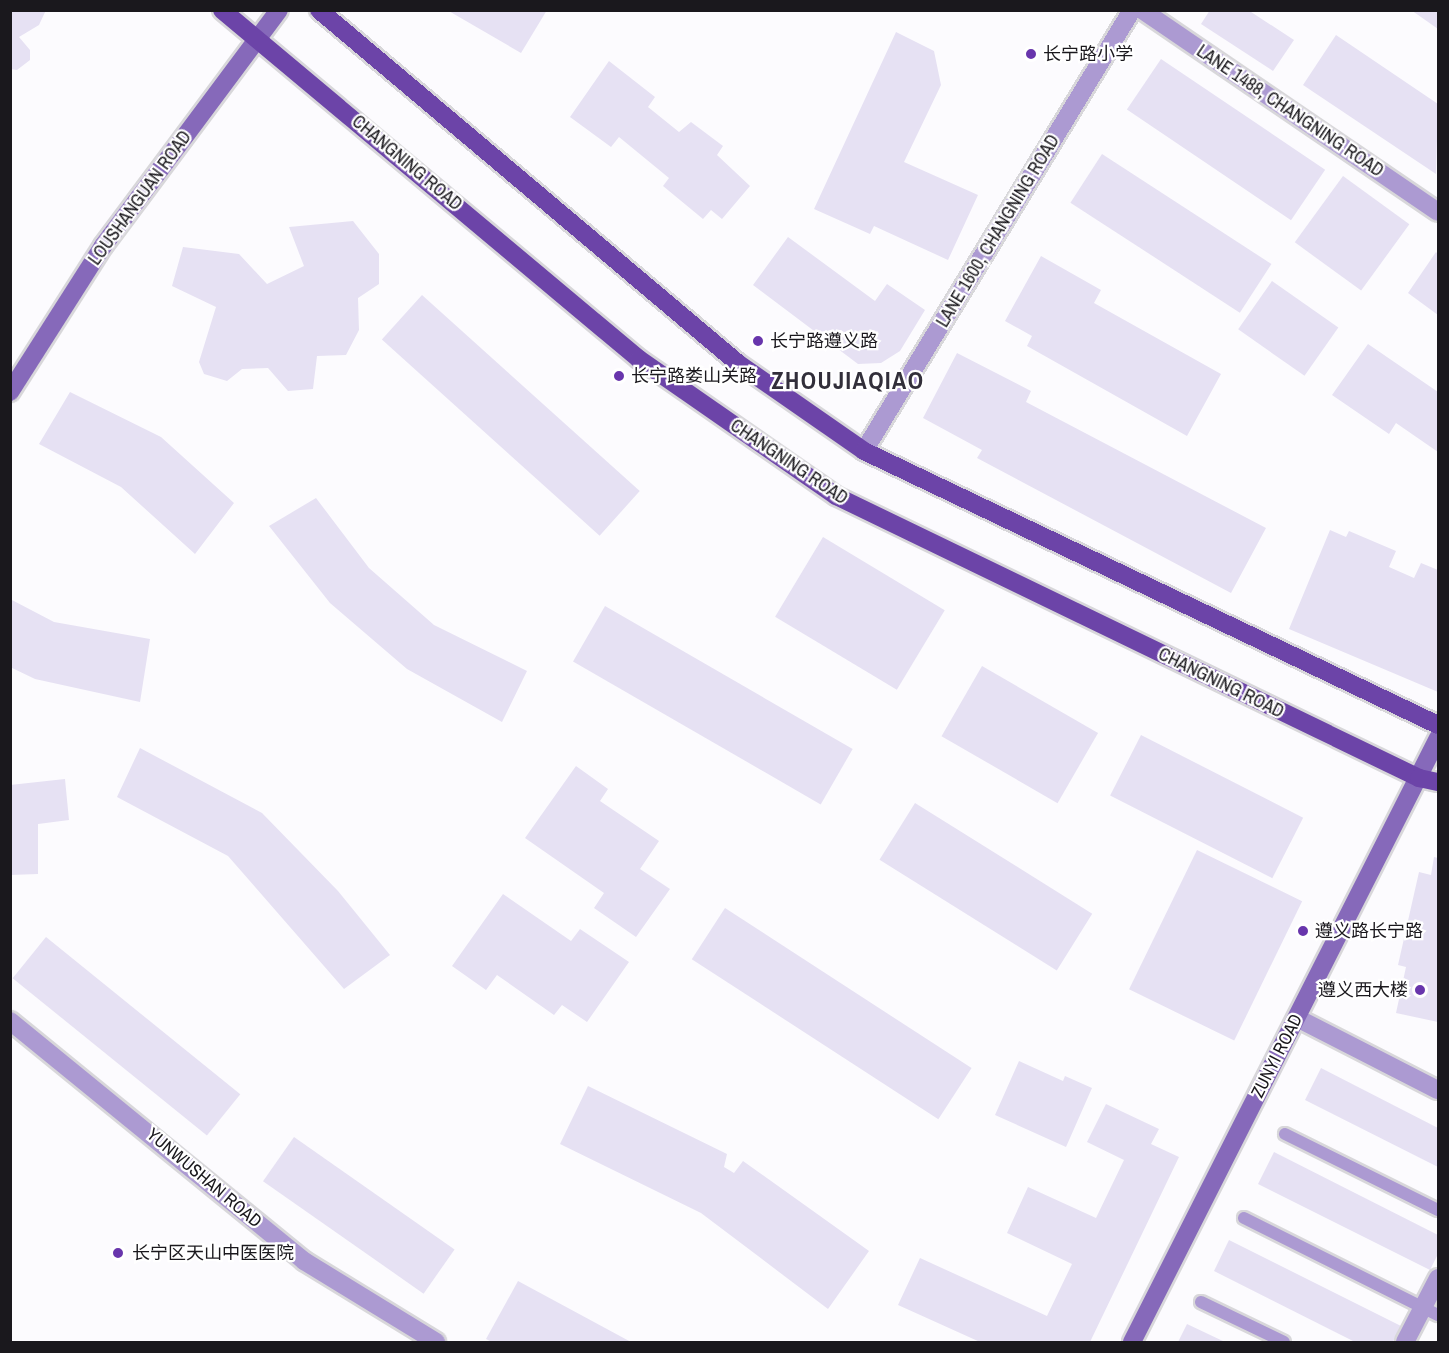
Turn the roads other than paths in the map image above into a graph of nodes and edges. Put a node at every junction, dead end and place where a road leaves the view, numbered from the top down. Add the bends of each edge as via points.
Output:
1 (222, 10) edge
2 (279, 10) edge
3 (318, 10) edge
4 (1132, 10) edge
5 (1142, 10) edge
6 (259, 39) junction
7 (1438, 212) edge
8 (10, 392) edge
9 (864, 451) junction
10 (1438, 726) edge
11 (1438, 738) edge
12 (1419, 778) junction
13 (1438, 782) edge
14 (1297, 1018) junction
15 (10, 1021) edge
16 (1438, 1090) edge
17 (1285, 1134) dead end
18 (1438, 1210) edge
19 (1244, 1218) dead end
20 (1438, 1278) edge
21 (1202, 1302) dead end
22 (1431, 1311) edge
23 (436, 1342) edge
24 (1132, 1342) edge
25 (1284, 1342) edge
26 (1405, 1342) edge

1 - 6 main road, CHANGNING ROAD
2 - 6 street, LOUSHANGUAN ROAD
3 - 9 main road via 739,364
4 - 9 street, LANE 1600, CHANGNING ROAD
5 - 7 street, LANE 1488, CHANGNING ROAD
6 - 8 street, LOUSHANGUAN ROAD via 103,246
6 - 12 main road, CHANGNING ROAD via 639,358 836,496
9 - 10 main road
11 - 12 street, ZUNYI ROAD
12 - 13 main road, CHANGNING ROAD
12 - 14 street, ZUNYI ROAD
14 - 16 street
14 - 24 street, ZUNYI ROAD
15 - 23 street, YUNWUSHAN ROAD via 304,1261
17 - 18 lane
19 - 22 lane
20 - 22 street
21 - 25 lane
22 - 26 street

